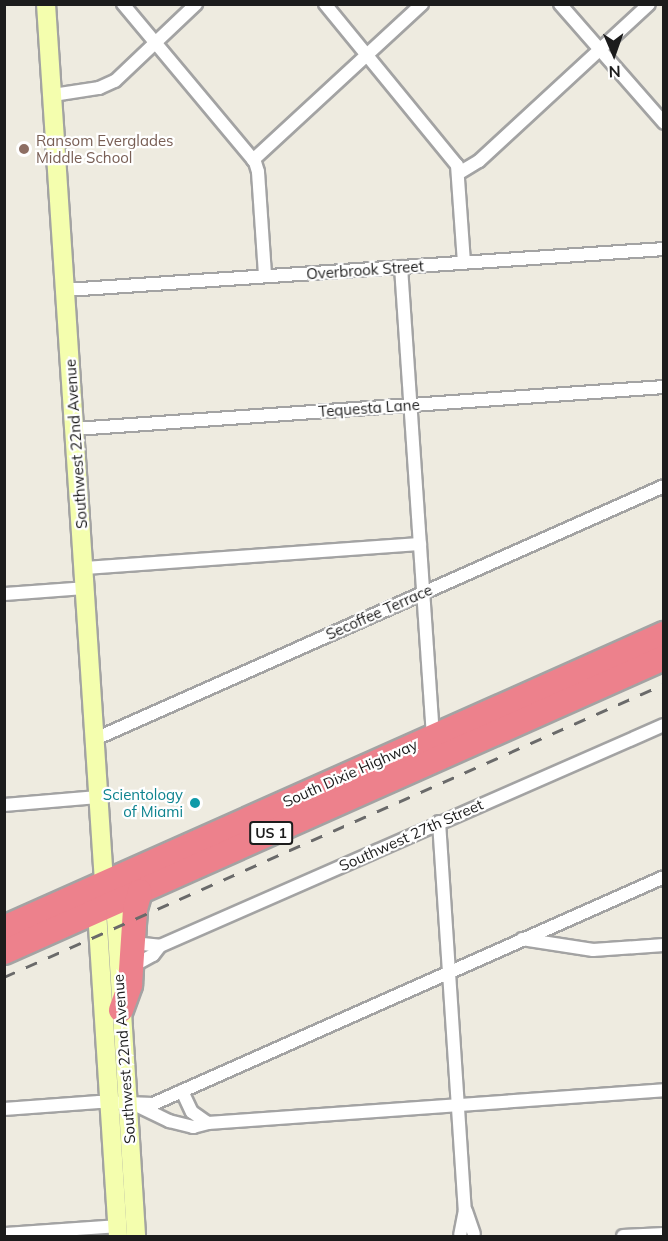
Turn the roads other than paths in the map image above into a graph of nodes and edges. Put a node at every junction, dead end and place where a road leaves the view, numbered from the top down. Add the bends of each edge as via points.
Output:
1 (46, 4) edge
2 (123, 4) edge
3 (196, 4) edge
4 (325, 4) edge
5 (422, 4) edge
6 (560, 4) edge
7 (650, 4) edge
8 (154, 42) junction
9 (599, 50) junction
10 (367, 54) junction
11 (53, 95) junction
12 (663, 123) edge
13 (253, 160) junction
14 (459, 173) junction
15 (663, 249) edge
16 (464, 263) junction
17 (401, 267) junction
18 (265, 276) junction
19 (66, 290) junction
20 (663, 387) edge
21 (411, 405) junction
22 (75, 429) junction
23 (663, 486) edge
24 (420, 544) junction
25 (84, 568) junction
26 (85, 588) junction
27 (423, 592) junction
28 (4, 594) edge
29 (663, 633) edge
30 (663, 658) edge
31 (663, 725) edge
32 (95, 739) junction
33 (434, 748) junction
34 (98, 797) junction
35 (4, 805) edge
36 (439, 822) junction
37 (663, 877) edge
38 (140, 892) junction
39 (106, 899) junction
40 (4, 928) edge
41 (522, 939) junction
42 (663, 945) edge
43 (160, 946) junction
44 (4, 952) edge
45 (132, 955) junction
46 (447, 974) junction
47 (121, 1011) junction
48 (663, 1089) edge
49 (182, 1091) junction
50 (124, 1103) junction
51 (458, 1104) junction
52 (4, 1109) edge
53 (208, 1123) junction
54 (465, 1210) junction
55 (118, 1231) edge
56 (4, 1234) edge
57 (663, 1234) edge
58 (475, 1235) edge
59 (136, 1236) edge
60 (459, 1236) edge
61 (623, 1236) edge

1 - 11 street, Southwest 22nd Avenue
2 - 8 street
3 - 8 street
4 - 10 street
5 - 10 street
6 - 9 street
7 - 9 street
8 - 11 street via 110,84
8 - 13 street
9 - 12 street
9 - 14 street via 478,161
10 - 13 street
10 - 14 street via 450,154
11 - 19 street, Southwest 22nd Avenue
13 - 18 street via 258,172
14 - 16 street
15 - 16 street, Overbrook Street
16 - 17 street, Overbrook Street
17 - 18 street, Overbrook Street
17 - 21 street
18 - 19 street, Overbrook Street
19 - 22 street, Southwest 22nd Avenue
20 - 21 street, Tequesta Lane
21 - 22 street, Tequesta Lane
21 - 24 street
22 - 25 street, Southwest 22nd Avenue
23 - 27 street, Secoffee Terrace
24 - 25 street
24 - 27 street
25 - 26 street, Southwest 22nd Avenue
26 - 28 street
26 - 32 street, Southwest 22nd Avenue
27 - 32 street, Secoffee Terrace
27 - 33 street
29 - 33 highway, South Dixie Highway / US 1
30 - 33 highway, South Dixie Highway / US 1
31 - 36 street, Southwest 27th Street
32 - 34 street, Southwest 22nd Avenue
33 - 38 highway, South Dixie Highway / US 1
33 - 39 highway, South Dixie Highway / US 1
34 - 35 street
34 - 39 street, Southwest 22nd Avenue
36 - 43 street, Southwest 27th Street
36 - 46 street
37 - 41 street
38 - 39 highway, South Dixie Highway / US 1
38 - 45 highway
39 - 40 highway, South Dixie Highway / US 1
39 - 44 highway, South Dixie Highway / US 1
39 - 47 street, Southwest 22nd Avenue
39 - 50 street, Southwest 22nd Avenue
41 - 42 street via 585,950
41 - 46 street
43 - 45 street, Southwest 27th Street
43 - 45 street, Southwest 27th Street via 153,955
45 - 47 highway via 130,986
46 - 49 street
46 - 51 street
47 - 50 street, Southwest 22nd Avenue
48 - 51 street
49 - 50 street via 153,1104
49 - 53 street via 192,1112
50 - 52 street
50 - 53 street via 187,1126
50 - 55 street, Southwest 22nd Avenue
50 - 59 street, Southwest 22nd Avenue
51 - 53 street
51 - 54 street
54 - 58 street
54 - 60 street
55 - 56 street
57 - 61 street
58 - 60 street

